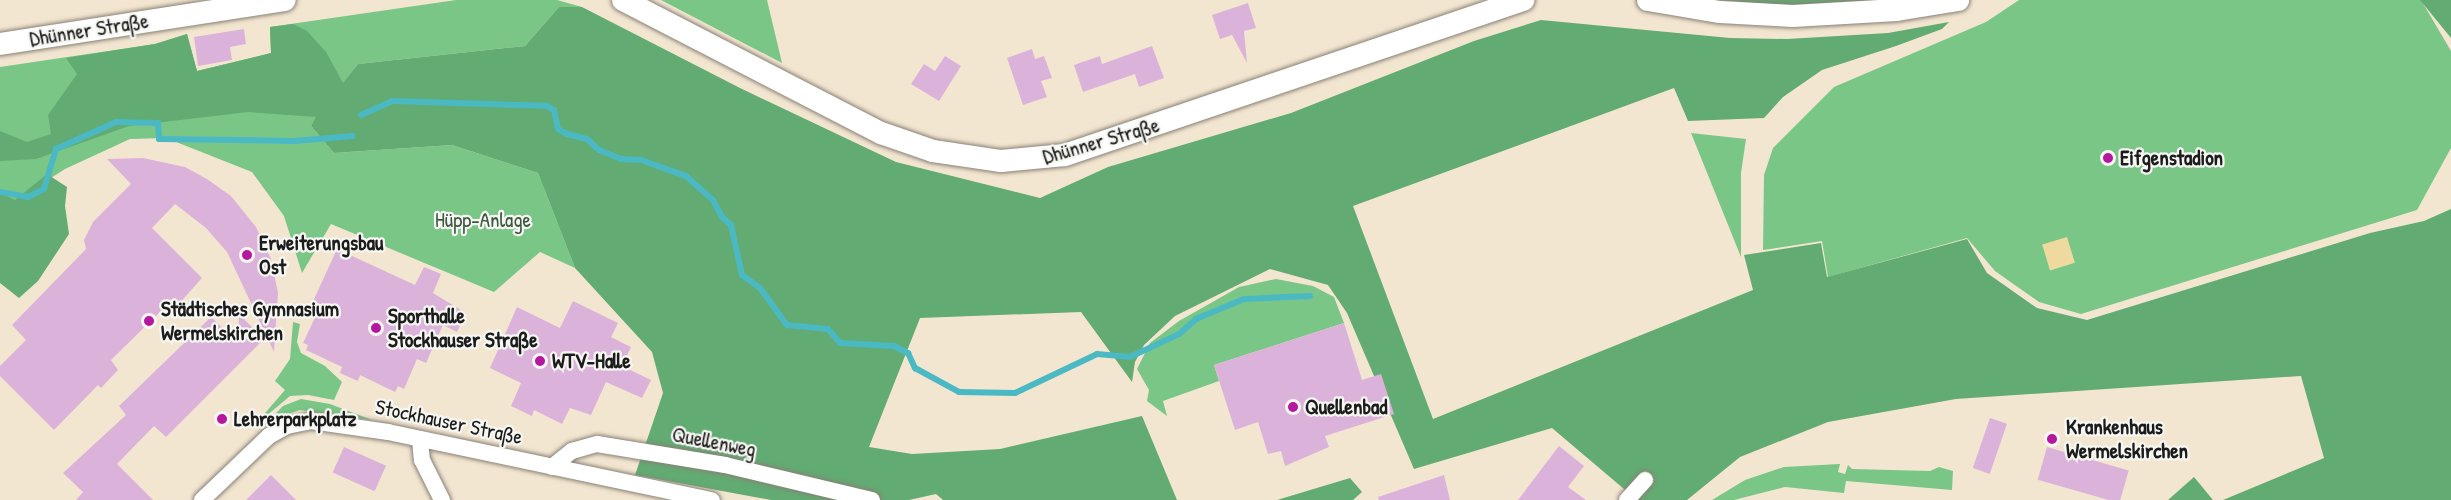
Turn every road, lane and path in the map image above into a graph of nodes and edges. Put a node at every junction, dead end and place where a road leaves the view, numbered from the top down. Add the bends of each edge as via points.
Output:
1 (285, 0) edge
2 (623, 0) edge
3 (1523, 0) edge
4 (1648, 0) edge
5 (1958, 0) edge
6 (0, 44) edge
7 (420, 439) junction
8 (552, 467) junction
9 (1645, 480) dead end
10 (202, 500) edge
11 (442, 500) edge
12 (712, 500) edge
13 (872, 500) edge
14 (1627, 500) edge

1 - 6 main road, Dhünner Straße
2 - 3 main road, Dhünner Straße via 881,133 933,151 1001,161 1065,155
4 - 5 main road via 1720,12 1793,16 1897,10
7 - 8 street, Stockhauser Straße
7 - 10 street, Stockhauser Straße via 328,422 300,423 278,430 256,446
7 - 11 street via 422,460
8 - 12 street, Stockhauser Straße
8 - 13 street, Quellenweg via 572,451 597,444 725,465
9 - 14 street

